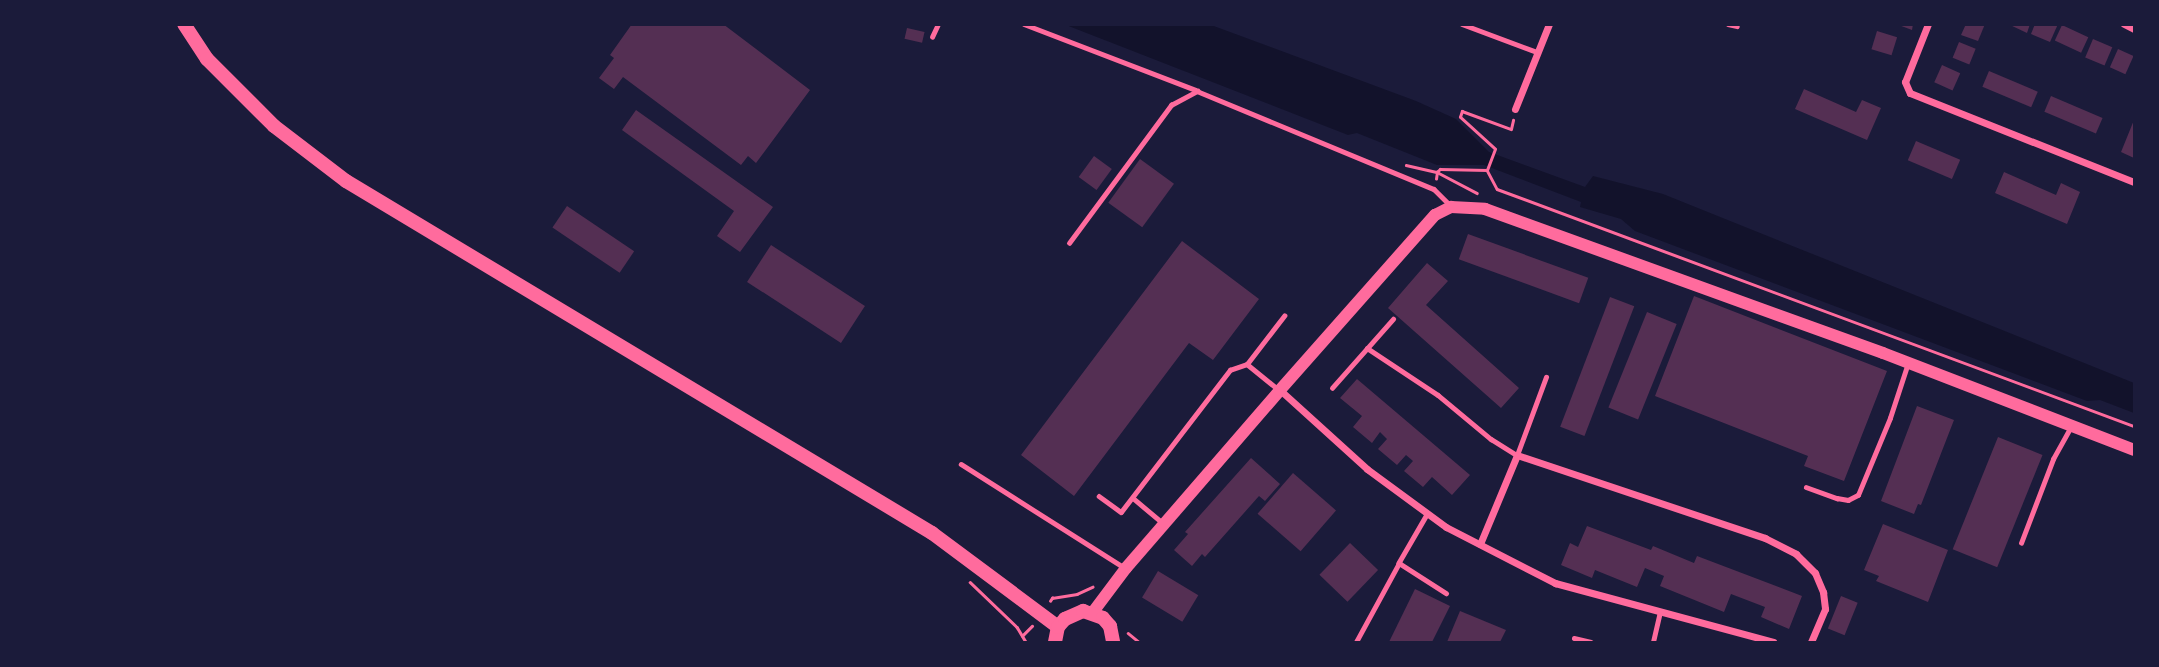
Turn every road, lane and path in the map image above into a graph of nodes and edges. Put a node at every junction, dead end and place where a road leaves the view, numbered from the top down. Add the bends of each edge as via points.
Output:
1 (184, 24) edge
2 (938, 24) edge
3 (1024, 24) edge
4 (1462, 24) edge
5 (1549, 24) edge
6 (1728, 24) edge
7 (2124, 24) edge
8 (1737, 26) dead end
9 (1927, 27) edge
10 (2134, 29) edge
11 (932, 37) dead end
12 (1538, 52) junction
13 (1196, 91) junction
14 (1515, 109) joint
15 (1406, 165) dead end
16 (1486, 170) junction
17 (1437, 172) junction
18 (2134, 182) edge
19 (1451, 207) junction
20 (1485, 209) junction
21 (1069, 243) dead end
22 (1284, 316) dead end
23 (1393, 319) dead end
24 (1367, 348) junction
25 (1908, 362) junction
26 (1247, 364) junction
27 (1546, 377) dead end
28 (1332, 388) dead end
29 (1280, 390) junction
30 (2071, 425) junction
31 (2134, 426) edge
32 (2134, 450) edge
33 (1517, 455) junction
34 (961, 464) dead end
35 (1806, 487) dead end
36 (1099, 496) dead end
37 (1133, 498) junction
38 (1428, 513) junction
39 (1164, 524) junction
40 (2021, 543) dead end
41 (1480, 544) junction
42 (1399, 563) junction
43 (1126, 568) junction
44 (1446, 593) dead end
45 (1093, 612) junction
46 (1660, 612) junction
47 (1058, 627) junction
48 (1574, 638) dead end
49 (1055, 642) edge
50 (1113, 642) edge
51 (1356, 642) edge
52 (1591, 642) edge
53 (1653, 642) edge
54 (1773, 642) edge
55 (1811, 642) edge

1 - 47 main road via 207,59 274,126 346,181 932,533
2 - 11 lane
3 - 13 lane
4 - 12 lane
5 - 12 street
6 - 8 lane
7 - 10 street
9 - 18 street via 1905,82 1910,93
12 - 14 street
13 - 19 lane via 1434,189
13 - 21 lane via 1171,105
14 - 16 path via 1511,128 1462,111 1460,117 1494,149
15 - 17 path
16 - 17 path
16 - 31 path via 1497,190
17 - 20 path via 1479,194
19 - 20 street
19 - 29 street via 1435,215
20 - 25 street
22 - 26 lane
23 - 24 lane
24 - 28 lane
24 - 33 lane
25 - 30 street
25 - 35 lane via 1858,495 1848,500
26 - 29 lane
26 - 37 lane via 1230,370
27 - 33 lane
29 - 38 street via 1367,469
29 - 39 street
30 - 32 street
30 - 40 lane
33 - 41 street
33 - 55 street via 1765,538 1796,554 1815,573 1823,592 1825,609
34 - 43 lane
36 - 37 lane via 1121,512
37 - 39 lane
38 - 41 street
38 - 42 lane
39 - 43 street
41 - 46 street via 1555,583
42 - 44 lane
42 - 51 lane
43 - 45 street
45 - 47 main road via 1073,613
45 - 50 main road via 1110,626
46 - 53 lane
46 - 54 street
47 - 49 main road
48 - 52 lane

